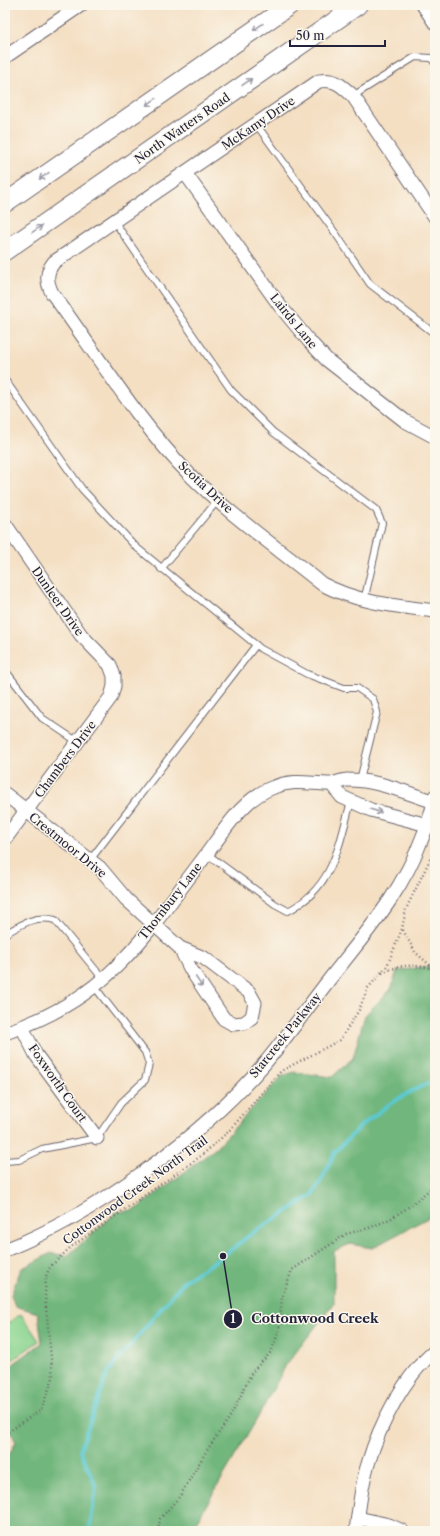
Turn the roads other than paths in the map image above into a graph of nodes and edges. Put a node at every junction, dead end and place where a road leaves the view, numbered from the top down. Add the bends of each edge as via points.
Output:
1 (81, 5) edge
2 (290, 5) edge
3 (358, 5) edge
4 (423, 5) edge
5 (435, 24) edge
6 (5, 57) edge
7 (435, 63) edge
8 (353, 96) junction
9 (256, 124) junction
10 (185, 173) junction
11 (5, 203) edge
12 (435, 217) edge
13 (114, 221) junction
14 (5, 251) edge
15 (48, 273) joint
16 (435, 334) edge
17 (5, 380) edge
18 (435, 437) edge
19 (218, 500) junction
20 (5, 524) edge
21 (161, 569) junction
22 (364, 600) junction
23 (435, 611) edge
24 (256, 645) junction
25 (5, 670) edge
26 (114, 676) joint
27 (78, 742) junction
28 (360, 780) junction
29 (332, 785) junction
30 (5, 794) edge
31 (435, 800) edge
32 (351, 801) junction
33 (27, 811) junction
34 (431, 826) edge
35 (5, 839) edge
36 (207, 854) junction
37 (90, 860) junction
38 (153, 923) junction
39 (5, 934) edge
40 (180, 948) junction
41 (99, 982) junction
42 (22, 1027) junction
43 (5, 1033) edge
44 (97, 1138) junction
45 (5, 1161) edge
46 (5, 1250) edge
47 (435, 1351) edge
48 (358, 1518) junction
49 (356, 1531) edge
50 (402, 1531) edge

1 - 6 street
2 -> 11 main road
14 -> 3 main road, North Watters Road
4 - 5 street
7 - 8 lane via 431,58 415,57
8 - 9 street, McKamy Drive via 334,81 319,81
8 - 12 street, McKamy Drive
9 - 10 street, McKamy Drive
9 - 16 lane via 370,284
10 - 13 street, McKamy Drive
10 - 18 street, Lairds Lane via 280,306 309,341 327,360 405,421
13 - 15 street, McKamy Drive via 54,262
13 - 22 lane via 231,390 273,432 376,510 382,523
15 - 19 street, Scotia Drive via 47,280 52,293 142,419 191,476
17 - 21 lane via 82,489 136,547
19 - 21 lane
19 - 22 street, Scotia Drive via 322,584
20 - 26 street, Dunleer Drive via 81,635 110,665
21 - 24 lane
22 - 23 street, Scotia Drive
24 - 28 lane via 307,674 344,688 357,688 373,700 376,712
24 - 37 lane
25 - 27 lane via 42,718
26 - 27 street, Chambers Drive via 111,697
27 - 33 street, Chambers Drive
28 - 29 street, Thornbury Lane via 345,779
28 - 31 street, Thornbury Lane
29 - 32 street via 342,797
29 - 36 street, Thornbury Lane via 298,781 285,783 258,795 237,814
30 - 33 street, Crestmoor Drive
31 - 34 street, Starcreek Parkway
32 -> 34 street via 371,810
32 - 36 lane via 338,852 321,886 288,911
33 - 35 street, Chambers Drive
33 - 37 street, Crestmoor Drive
34 - 46 street, Starcreek Parkway via 407,874 377,921 265,1063 233,1096 164,1157 96,1204 30,1240
36 - 38 street, Thornbury Lane
37 - 38 street, Crestmoor Drive via 126,899
38 - 40 street, Crestmoor Drive
38 - 41 street, Thornbury Lane via 120,963
39 - 41 lane via 35,919 44,917 55,920
40 -> 40 street, Crestmoor Drive via 191,970 224,1019 238,1024 252,1017 255,1003 249,992 204,958
41 - 42 street, Thornbury Lane via 57,1011
41 - 44 lane via 149,1064 145,1080 121,1103
42 - 43 street, Thornbury Lane
42 - 44 street, Foxworth Court via 36,1055
44 - 45 lane via 42,1149 19,1160
47 - 48 street via 418,1368 386,1418 368,1464
48 - 49 street
48 - 50 street via 389,1525

